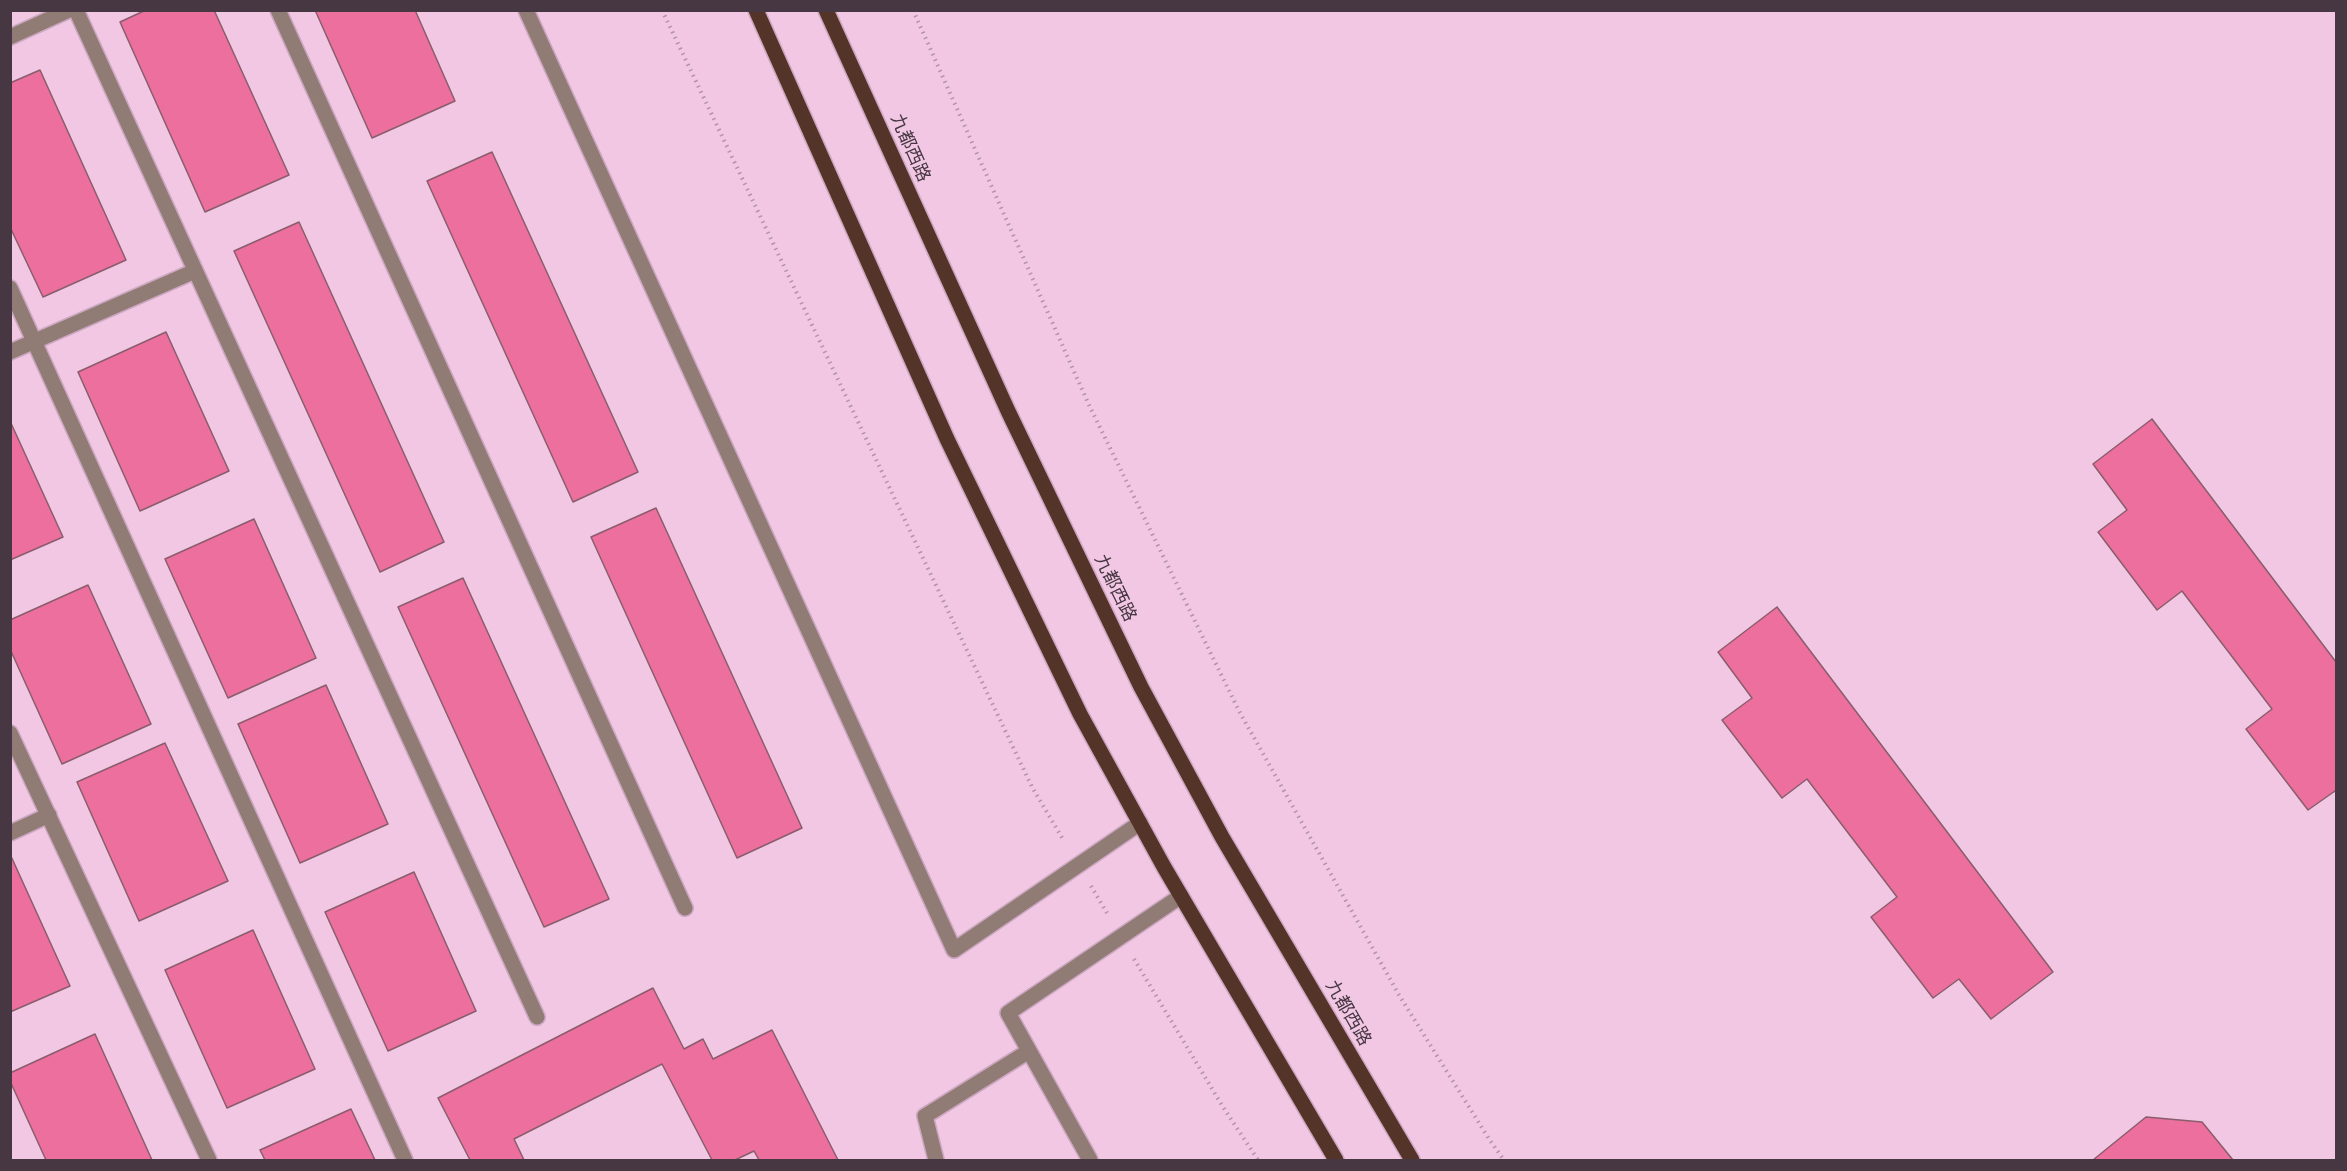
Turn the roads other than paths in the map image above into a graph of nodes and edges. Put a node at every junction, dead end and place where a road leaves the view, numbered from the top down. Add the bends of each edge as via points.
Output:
1 (69, 10) edge
2 (76, 10) edge
3 (278, 10) edge
4 (526, 10) edge
5 (756, 10) edge
6 (826, 10) edge
7 (10, 37) edge
8 (195, 271) junction
9 (10, 288) edge
10 (35, 341) junction
11 (10, 352) edge
12 (10, 733) edge
13 (49, 815) junction
14 (1140, 823) junction
15 (10, 833) edge
16 (1181, 896) junction
17 (684, 908) dead end
18 (537, 1017) dead end
19 (1029, 1051) junction
20 (208, 1161) edge
21 (405, 1161) edge
22 (936, 1161) edge
23 (1090, 1161) edge
24 (1336, 1161) edge
25 (1412, 1161) edge

1 - 7 lane
2 - 8 lane
3 - 17 lane
4 - 14 lane via 954,950
5 - 14 main road via 947,439 1080,714
6 - 25 main road, 九都西路 via 1008,411 1141,687 1222,837
8 - 10 lane
8 - 18 lane
9 - 10 lane
10 - 11 lane
10 - 21 lane
12 - 13 lane
13 - 15 lane
13 - 20 lane
14 - 16 main road
16 - 19 lane via 1008,1014
16 - 24 main road
19 - 22 lane via 925,1116
19 - 23 lane

